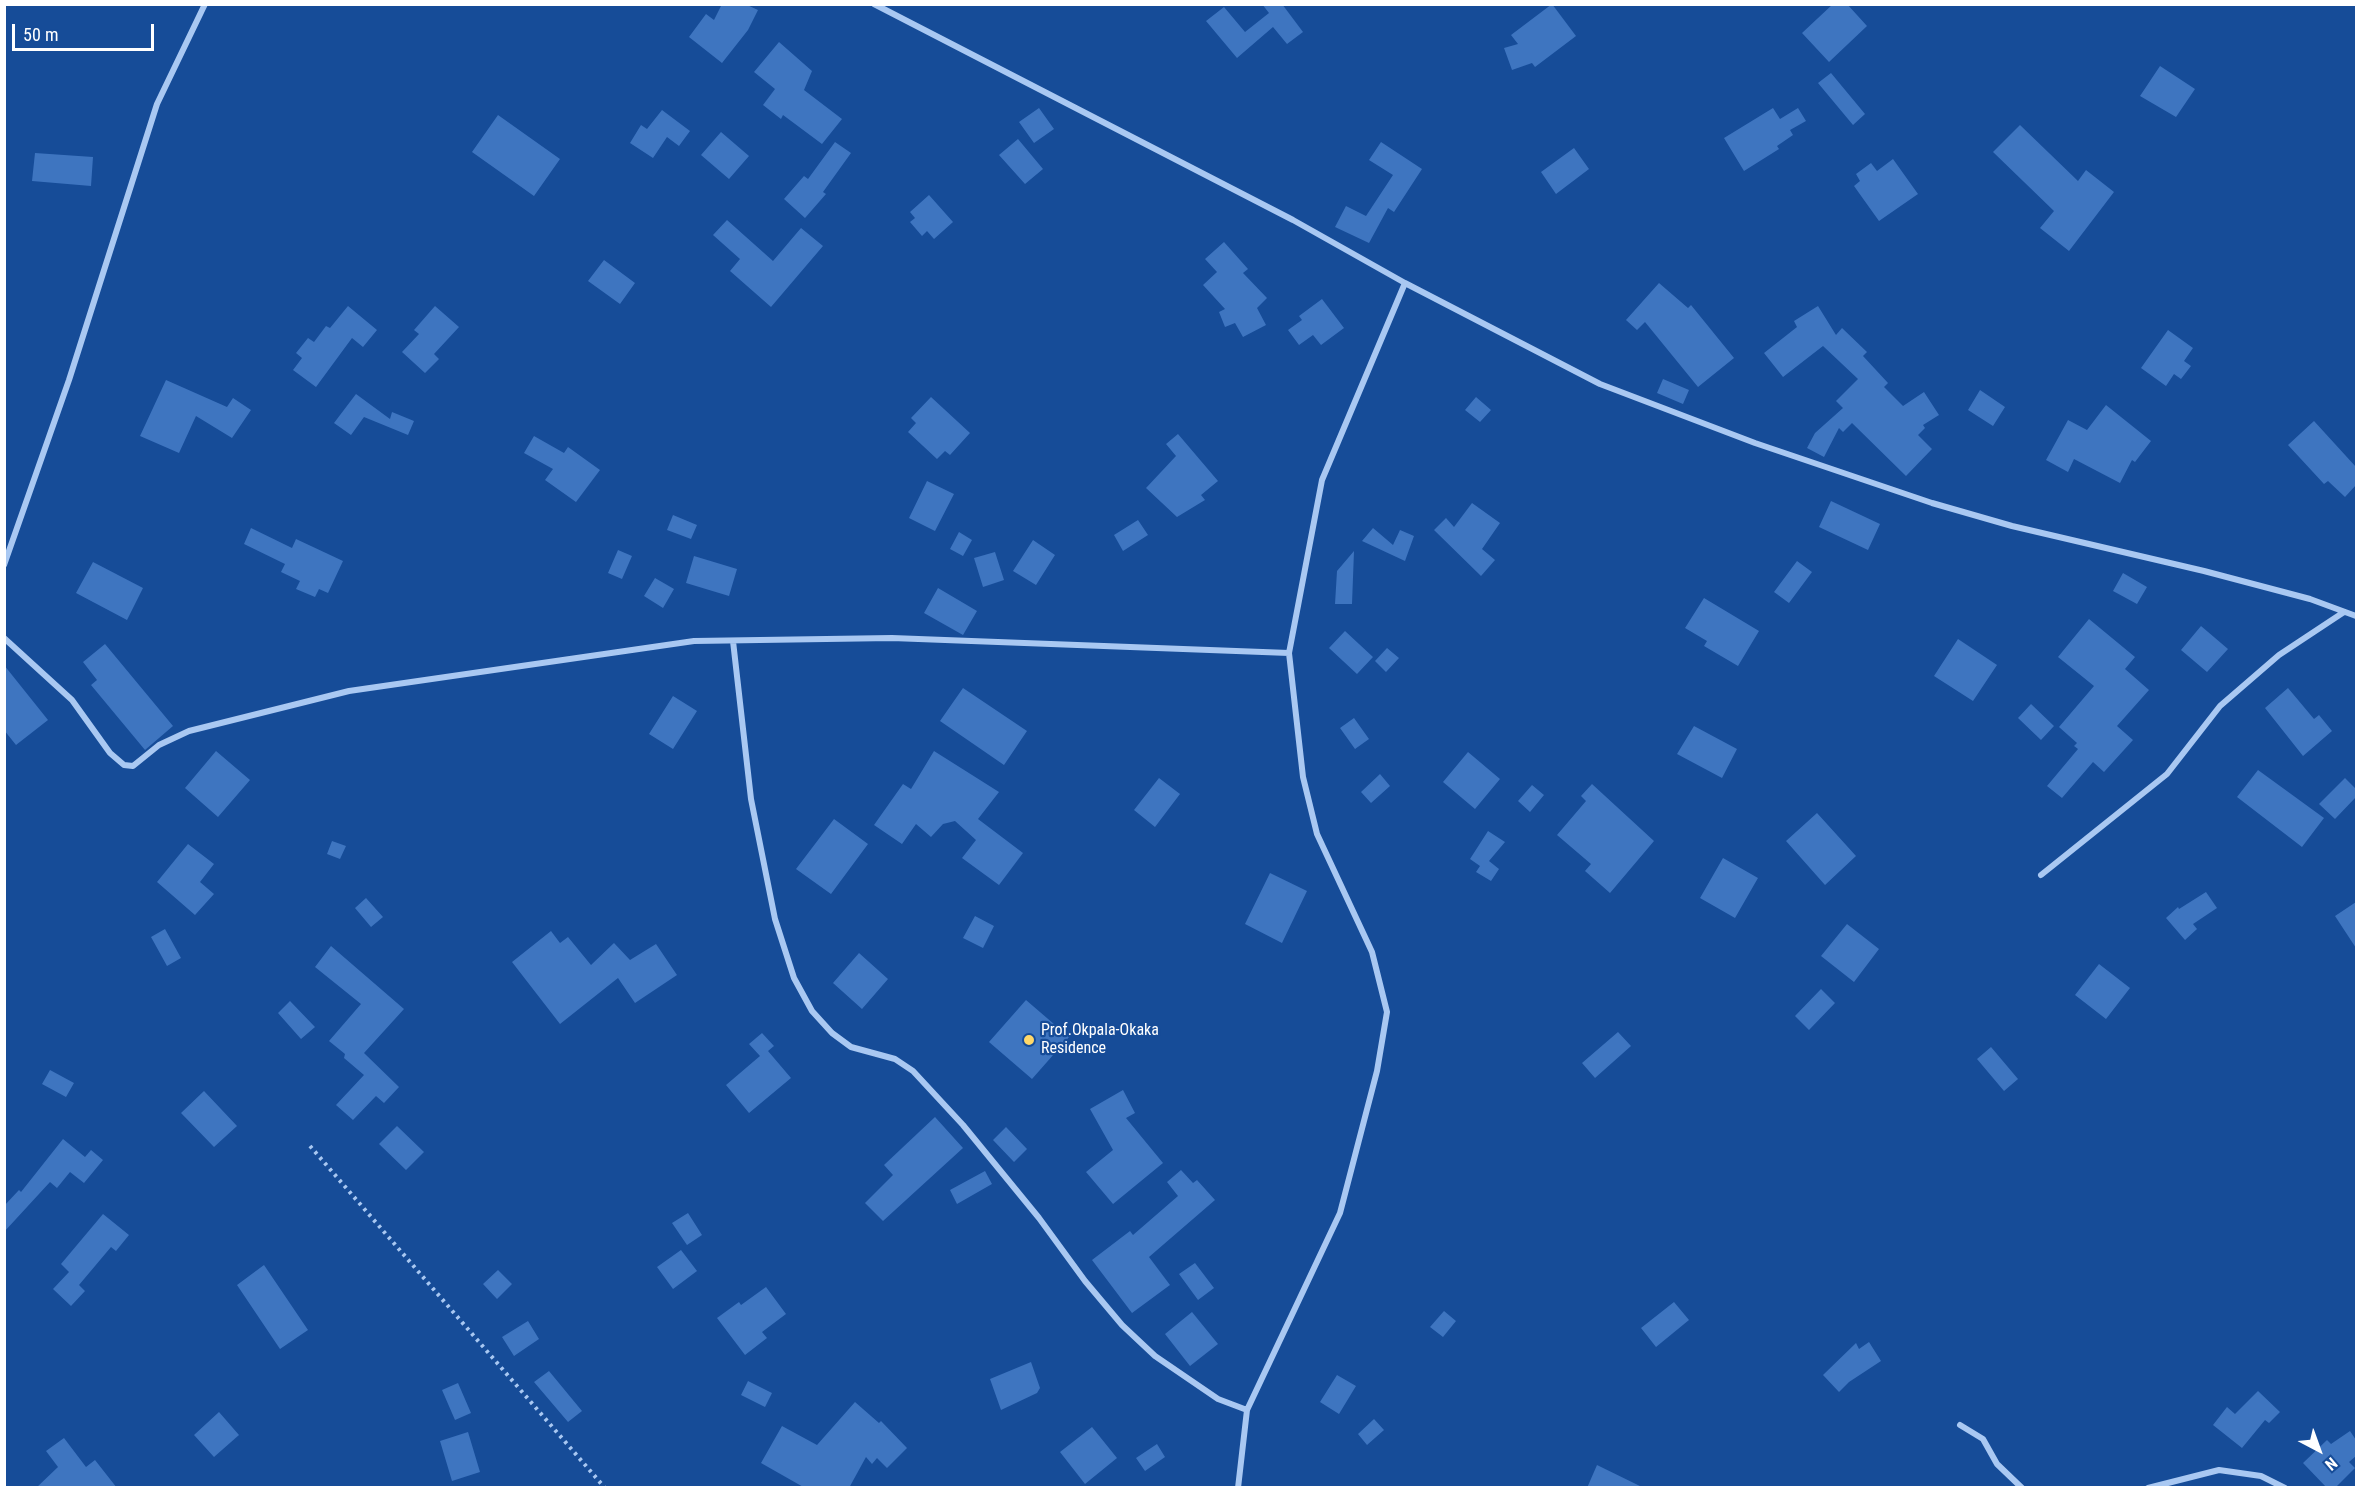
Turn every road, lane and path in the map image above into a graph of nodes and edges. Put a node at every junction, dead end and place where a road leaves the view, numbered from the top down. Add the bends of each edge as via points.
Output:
1 (205, 4) edge
2 (874, 4) edge
3 (1405, 283) junction
4 (4, 565) edge
5 (2344, 612) junction
6 (2356, 616) edge
7 (4, 638) edge
8 (734, 641) junction
9 (1289, 652) junction
10 (2041, 875) dead end
11 (310, 1146) dead end
12 (1247, 1410) junction
13 (1960, 1425) dead end
14 (605, 1488) edge
15 (1238, 1488) edge
16 (2022, 1488) edge
17 (2148, 1488) edge
18 (2285, 1488) edge

1 - 4 street via 157,104 69,380
2 - 3 street via 1293,220
3 - 5 street via 1600,384 1755,442 1932,503 2205,571
3 - 9 street via 1322,480
5 - 6 street
5 - 10 street via 2279,655 2220,706 2167,774
7 - 8 street via 72,699 110,753 124,765 133,766 159,745 189,731 348,692 682,643
8 - 9 street via 892,638
8 - 12 street via 751,799 775,919 794,978 812,1011 851,1047 895,1059 913,1071 1040,1218 1122,1325 1155,1356 1218,1399
9 - 12 street via 1303,777 1317,834 1372,952 1387,1012 1377,1071 1340,1214
11 - 14 path
12 - 15 street
13 - 16 street via 1983,1439 1997,1464
17 - 18 street via 2219,1470 2261,1476

